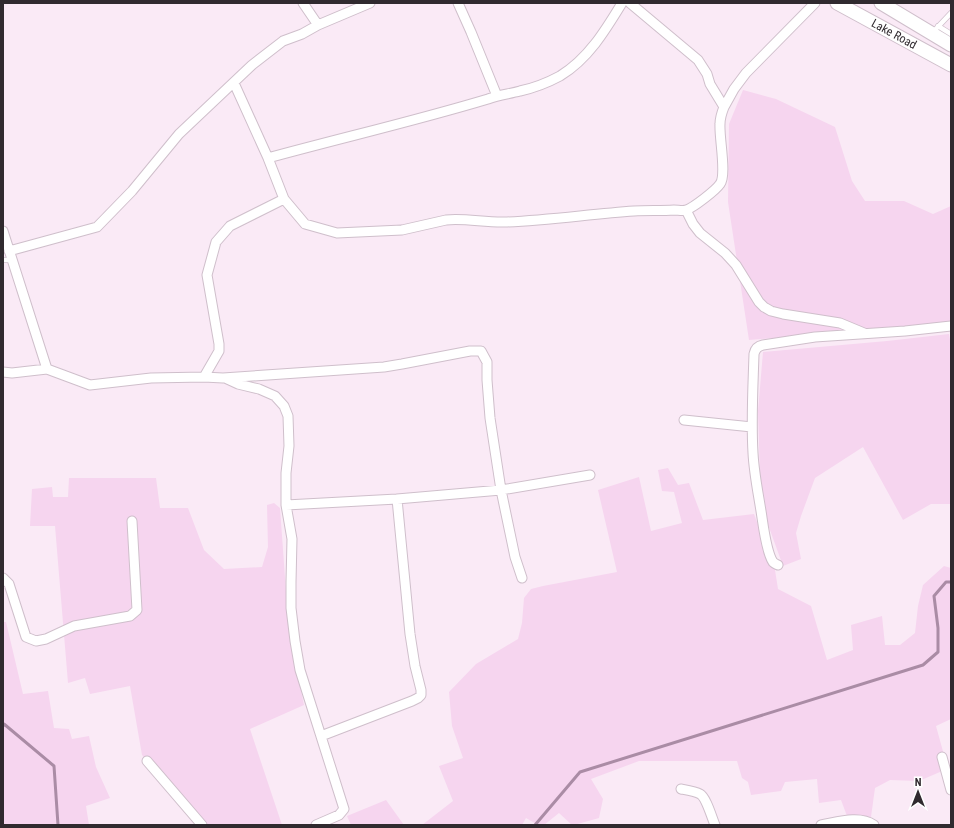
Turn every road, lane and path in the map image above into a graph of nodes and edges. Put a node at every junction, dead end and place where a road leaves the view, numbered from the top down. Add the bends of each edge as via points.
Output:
1 (303, 3) edge
2 (370, 3) edge
3 (458, 3) edge
4 (622, 3) edge
5 (630, 3) edge
6 (815, 3) edge
7 (837, 3) edge
8 (881, 3) edge
9 (951, 13) edge
10 (318, 25) junction
11 (935, 30) junction
12 (951, 34) edge
13 (951, 45) edge
14 (951, 65) edge
15 (234, 83) junction
16 (497, 96) junction
17 (724, 107) junction
18 (268, 158) junction
19 (284, 199) junction
20 (686, 210) junction
21 (3, 231) edge
22 (9, 251) junction
23 (7, 260) edge
24 (951, 326) edge
25 (865, 334) junction
26 (47, 369) junction
27 (3, 372) edge
28 (204, 377) junction
29 (223, 378) junction
30 (684, 420) dead end
31 (752, 427) junction
32 (590, 475) dead end
33 (501, 490) junction
34 (397, 499) junction
35 (286, 505) junction
36 (132, 521) dead end
37 (778, 565) dead end
38 (3, 578) edge
39 (522, 578) dead end
40 (321, 736) junction
41 (942, 757) dead end
42 (147, 761) dead end
43 (681, 789) dead end
44 (951, 790) edge
45 (202, 825) edge
46 (316, 825) edge
47 (715, 825) edge
48 (821, 825) edge
49 (874, 825) edge

1 - 10 street
2 - 10 street
3 - 16 street
4 - 16 street via 600,38 574,66 541,85
5 - 17 street via 698,60
6 - 17 street via 746,73
7 - 14 main road, Lake Road
8 - 11 main road, Lake Road
9 - 11 lane
10 - 15 street via 283,41
11 - 12 lane
11 - 13 main road, Lake Road
15 - 18 street
15 - 22 street via 180,134 132,191 97,227
16 - 18 street
17 - 20 street via 720,123 722,180 711,192
18 - 19 street
19 - 20 street via 305,224 337,233 402,230 441,221 464,219 504,222 636,211
19 - 28 street via 230,226 216,242 207,275 219,351
20 - 25 street via 700,233 736,265 764,307 783,314 840,323
21 - 22 street
22 - 23 street
23 - 26 street
24 - 25 street
25 - 31 street via 800,339 757,348 754,354
26 - 27 street
26 - 28 street via 90,385 151,378
28 - 29 street
29 - 33 street via 384,366 470,350 481,351 487,362 490,418
29 - 35 street via 275,396 284,406 288,416 289,446
30 - 31 street
31 - 37 street via 755,480 764,531 770,556
32 - 33 street
33 - 34 street
33 - 39 street
34 - 35 street
34 - 40 street via 410,634 420,695 412,701
35 - 40 street via 292,539 291,608 295,641 300,670
36 - 38 street via 137,610 130,616 74,626 36,641 26,637 9,584
40 - 46 street via 344,809 339,815
41 - 44 street
42 - 45 street
43 - 47 street via 702,795
48 - 49 street via 846,820

